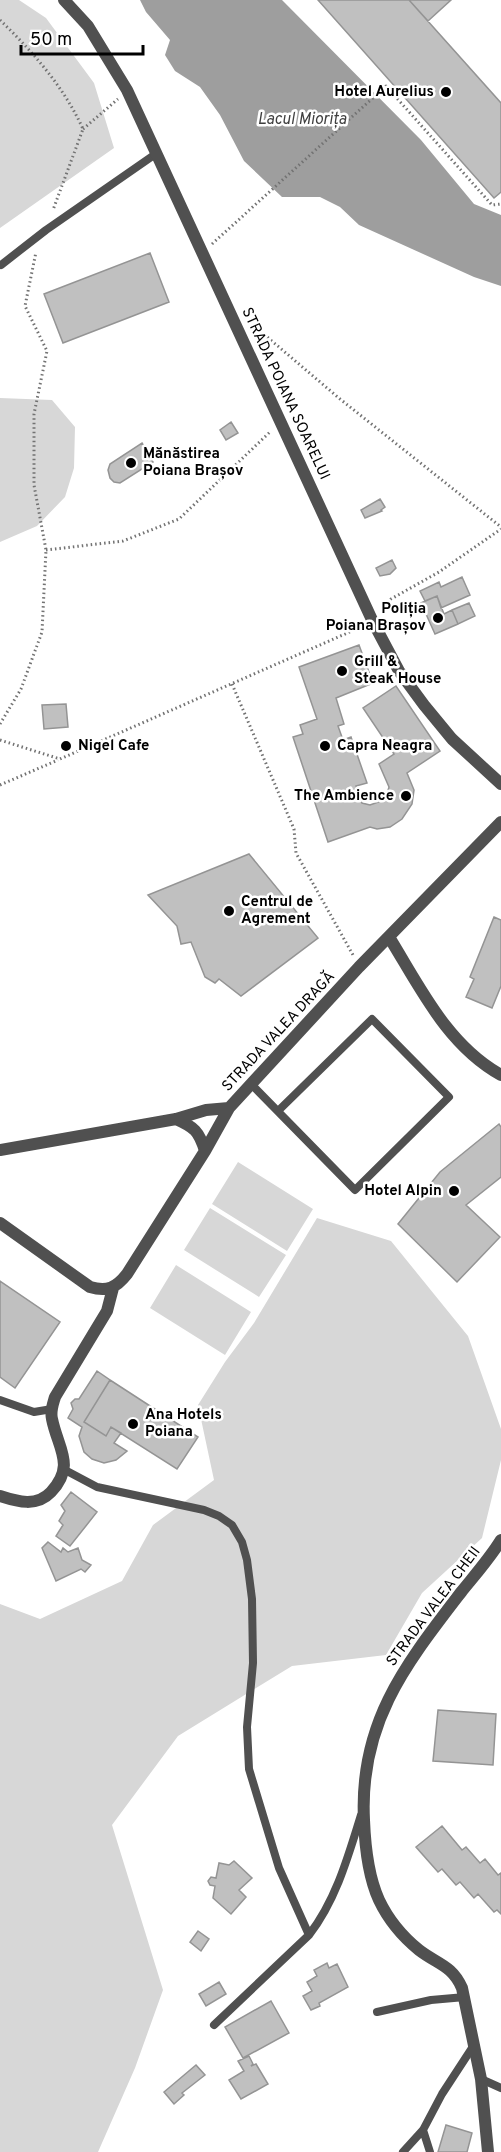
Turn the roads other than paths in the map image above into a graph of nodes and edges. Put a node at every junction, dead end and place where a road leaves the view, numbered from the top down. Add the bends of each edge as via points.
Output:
1 (64, 0) edge
2 (76, 5) edge
3 (157, 153) junction
4 (1, 265) edge
5 (501, 784) edge
6 (501, 822) edge
7 (389, 937) junction
8 (501, 1075) edge
9 (251, 1084) junction
10 (229, 1108) junction
11 (278, 1112) junction
12 (176, 1119) junction
13 (0, 1150) edge
14 (205, 1151) junction
15 (0, 1223) edge
16 (113, 1288) junction
17 (0, 1400) edge
18 (52, 1409) junction
19 (65, 1470) junction
20 (0, 1496) edge
21 (501, 1540) edge
22 (363, 1808) junction
23 (309, 1935) junction
24 (465, 1997) junction
25 (377, 2012) dead end
26 (214, 2025) dead end
27 (474, 2045) junction
28 (481, 2079) junction
29 (501, 2088) edge
30 (423, 2130) junction
31 (403, 2152) edge
32 (430, 2152) edge
33 (488, 2152) edge

1 - 2 street, STRADA POIANA SOARELUI
2 - 3 street, STRADA POIANA SOARELUI via 127,90
3 - 4 lane
3 - 5 street, STRADA POIANA SOARELUI via 399,671 452,740
6 - 7 street, STRADA VALEA DRAGĂ
7 - 8 street via 452,1034 471,1054
7 - 9 street, STRADA VALEA DRAGĂ
9 - 10 street, STRADA VALEA DRAGĂ
9 - 11 lane
10 - 12 street
10 - 14 street, STRADA VALEA DRAGĂ
11 - 11 lane via 355,1190 449,1097 372,1019
12 - 13 street
12 - 14 street via 194,1128
14 - 16 street, STRADA VALEA DRAGĂ via 127,1274
15 - 16 street via 90,1287
16 - 18 street, STRADA VALEA DRAGĂ via 107,1311 55,1397
17 - 18 lane via 34,1412
18 - 19 street
19 - 20 street via 60,1483 44,1499 21,1503
19 - 23 lane via 97,1487 219,1516 232,1526 242,1542 252,1599 249,1769 279,1868
21 - 22 street, STRADA VALEA CHEII via 424,1640 383,1709 370,1745
22 - 23 lane via 329,1906
22 - 24 street, STRADA VALEA CHEII via 365,1840 378,1898 403,1934 452,1971
23 - 26 lane
24 - 25 lane
24 - 27 street, STRADA VALEA CHEII
27 - 28 street, STRADA VALEA CHEII
27 - 30 lane
28 - 29 lane
28 - 33 street, STRADA VALEA CHEII
30 - 31 lane
30 - 32 lane

